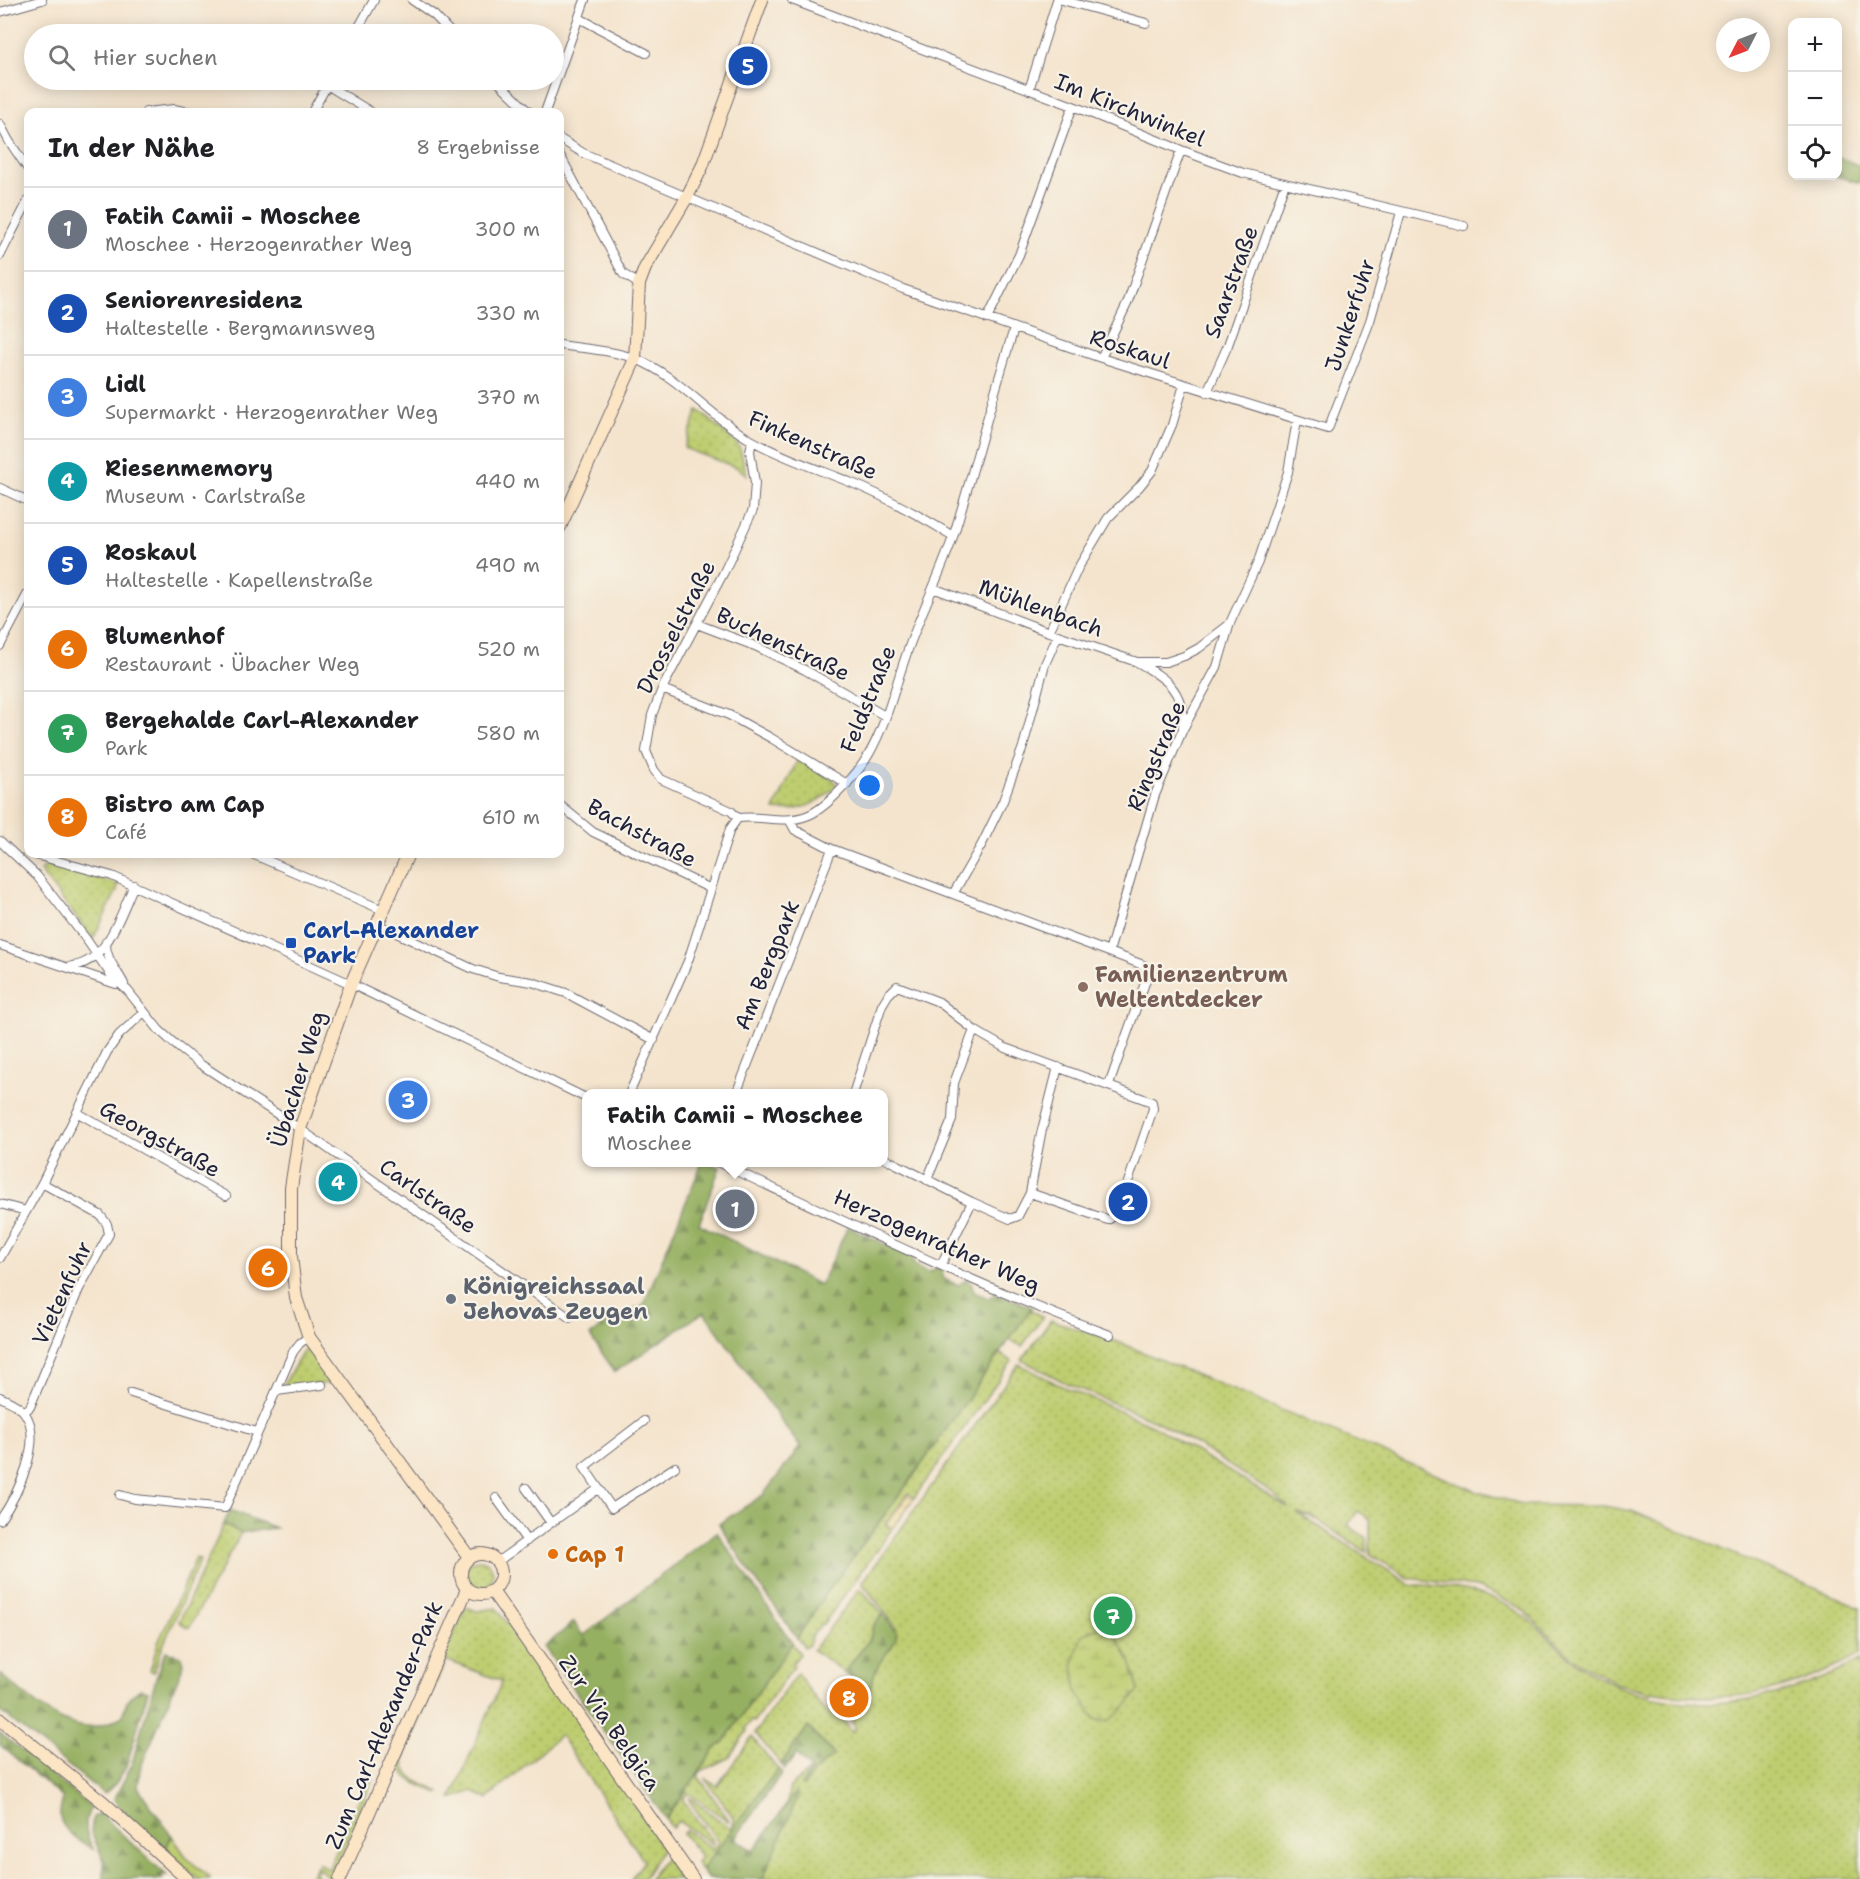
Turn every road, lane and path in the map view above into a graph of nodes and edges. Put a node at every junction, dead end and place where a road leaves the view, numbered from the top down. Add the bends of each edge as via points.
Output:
1 (42, 0) edge
2 (374, 0) edge
3 (412, 0) edge
4 (585, 0) edge
5 (762, 0) edge
6 (792, 0) edge
7 (1057, 0) edge
8 (1062, 0) edge
9 (1087, 4) edge
10 (0, 12) edge
11 (579, 18) junction
12 (1146, 23) dead end
13 (361, 24) edge
14 (443, 24) edge
15 (646, 53) dead end
16 (564, 59) edge
17 (324, 90) edge
18 (339, 90) edge
19 (506, 90) edge
20 (553, 90) edge
21 (1029, 90) junction
22 (1073, 106) junction
23 (314, 108) edge
24 (364, 108) edge
25 (525, 108) edge
26 (546, 108) edge
27 (0, 124) edge
28 (564, 141) edge
29 (1181, 150) junction
30 (24, 163) edge
31 (564, 163) edge
32 (1285, 183) junction
33 (687, 197) junction
34 (24, 209) edge
35 (1401, 212) junction
36 (1464, 226) dead end
37 (0, 255) edge
38 (639, 284) junction
39 (987, 319) junction
40 (1014, 329) junction
41 (564, 346) edge
42 (1101, 358) junction
43 (635, 359) junction
44 (1184, 385) junction
45 (1207, 392) junction
46 (1297, 420) junction
47 (1328, 429) joint
48 (752, 441) junction
49 (0, 488) edge
50 (24, 499) edge
51 (564, 518) edge
52 (953, 536) junction
53 (933, 588) junction
54 (24, 600) edge
55 (1230, 623) junction
56 (697, 624) junction
57 (1053, 633) junction
58 (0, 646) edge
59 (1137, 662) junction
60 (662, 689) junction
61 (885, 716) junction
62 (1183, 729) junction
63 (847, 784) junction
64 (564, 808) edge
65 (738, 818) junction
66 (790, 821) junction
67 (0, 841) edge
68 (832, 849) junction
69 (24, 855) edge
70 (19, 857) junction
71 (48, 858) edge
72 (261, 858) edge
73 (406, 858) edge
74 (134, 885) junction
75 (711, 889) junction
76 (952, 894) junction
77 (383, 910) junction
78 (377, 924) junction
79 (106, 942) junction
80 (0, 945) edge
81 (1109, 952) junction
82 (96, 953) junction
83 (60, 965) junction
84 (351, 984) junction
85 (128, 991) junction
86 (144, 1012) junction
87 (974, 1030) junction
88 (654, 1040) junction
89 (1058, 1067) junction
90 (1109, 1085) junction
91 (632, 1089) edge
92 (737, 1089) edge
93 (855, 1089) edge
94 (582, 1096) edge
95 (78, 1113) junction
96 (300, 1129) junction
97 (888, 1160) edge
98 (728, 1167) edge
99 (927, 1180) junction
100 (42, 1184) junction
101 (1030, 1192) junction
102 (226, 1196) dead end
103 (972, 1202) junction
104 (0, 1204) edge
105 (26, 1211) junction
106 (0, 1258) edge
107 (941, 1265) junction
108 (570, 1318) dead end
109 (1110, 1335) dead end
110 (309, 1337) junction
111 (322, 1385) dead end
112 (277, 1391) junction
113 (132, 1393) dead end
114 (0, 1397) edge
115 (24, 1412) junction
116 (644, 1421) dead end
117 (257, 1432) junction
118 (675, 1467) dead end
119 (526, 1488) dead end
120 (598, 1489) junction
121 (120, 1495) dead end
122 (496, 1498) dead end
123 (0, 1520) edge
124 (551, 1523) junction
125 (527, 1541) junction
126 (470, 1557) junction
127 (497, 1562) junction
128 (467, 1589) junction
129 (492, 1591) junction
130 (0, 1719) edge
131 (187, 1879) edge
132 (340, 1879) edge
133 (693, 1879) edge

1 - 10 street
2 - 13 street
3 - 14 street
4 - 11 street
5 - 33 street via 702,167
6 - 21 street, Im Kirchwinkel
7 - 21 street
8 - 9 street
9 - 12 street
11 - 15 street
11 - 16 street
17 - 23 street
18 - 24 street
19 - 25 street
20 - 26 street
21 - 22 street, Im Kirchwinkel
22 - 29 street, Im Kirchwinkel
22 - 39 street via 1019,255
27 - 30 street
28 - 33 street, Roskaul
29 - 32 street, Im Kirchwinkel via 1243,173
29 - 42 street via 1127,304
31 - 38 street via 623,274
32 - 35 street, Im Kirchwinkel
32 - 45 street, Saarstraße via 1228,345
33 - 38 street via 652,252
33 - 39 street, Roskaul via 862,273
34 - 37 street
35 - 36 street, Im Kirchwinkel
35 - 47 street, Junkerfuhr via 1370,321
38 - 43 street
39 - 40 street, Roskaul
40 - 42 street, Roskaul
40 - 52 street, Feldstraße
41 - 43 street, Finkenstraße
42 - 44 street, Roskaul
43 - 48 street, Finkenstraße via 681,386
43 - 51 street
44 - 45 street, Roskaul
44 - 57 street via 1152,471 1108,518 1078,568
45 - 46 street, Roskaul
46 - 47 street, Roskaul
46 - 55 street, Ringstraße via 1288,472 1258,562
48 - 52 street, Finkenstraße via 893,501
48 - 56 street, Drosselstraße via 753,510
49 - 50 street
52 - 53 street, Feldstraße
53 - 57 street, Mühlenbach
53 - 61 street, Feldstraße
54 - 58 street
55 - 59 street, Mühlenbach via 1184,656 1166,662
55 - 62 street, Ringstraße via 1217,666
56 - 60 street, Drosselstraße
56 - 61 street, Buchenstraße via 805,670
57 - 59 street, Mühlenbach
57 - 76 street via 1023,747 1004,801
59 - 62 street, Mühlenbach via 1155,672 1181,701
60 - 63 street via 729,715
60 - 65 street, Drosselstraße via 652,715 646,751 654,770 661,778
61 - 63 street, Feldstraße via 869,754
62 - 81 street, Ringstraße via 1155,795
63 - 66 street, Feldstraße via 814,812
64 - 75 street, Bachstraße via 593,832
65 - 66 street
65 - 75 street via 730,830
66 - 68 street via 795,830
67 - 70 street, Carlstraße
68 - 76 street
68 - 92 street, Am Bergpark
69 - 70 street
70 - 82 street, Carlstraße
71 - 74 street
72 - 77 street
73 - 77 street, Übacher Weg
74 - 79 street
74 - 84 street
75 - 88 street via 688,961
76 - 81 street
77 - 78 street, Übacher Weg
78 - 84 street, Übacher Weg
78 - 88 street via 473,969 566,993
79 - 82 street
79 - 85 street, Carlstraße via 108,957
80 - 83 street
81 - 90 street via 1143,964 1147,971
82 - 83 street via 81,965
82 - 85 street, Carlstraße
83 - 85 street via 109,980
84 - 94 street
84 - 96 street, Übacher Weg
85 - 86 street, Carlstraße
86 - 95 street, Georgstraße via 107,1052
86 - 96 street, Carlstraße via 185,1053
87 - 89 street via 1005,1048
87 - 93 street via 939,1002 897,986 882,1005
87 - 99 street via 954,1083 952,1119
88 - 91 street
89 - 90 street
89 - 101 street
90 - 101 street via 1152,1102 1153,1109 1117,1214 1108,1220
95 - 100 street, Georgstraße
95 - 102 street, Georgstraße
96 - 108 street, Carlstraße
96 - 110 street, Übacher Weg via 291,1188 291,1256 296,1298
97 - 99 street
98 - 107 street, Herzogenrather Weg
99 - 103 street
100 - 105 street, Georgstraße
100 - 115 street, Vietenfuhr via 100,1215 109,1234 79,1288 30,1407
101 - 103 street via 1018,1216 1010,1219
103 - 107 street
104 - 105 street
105 - 106 street, Georgstraße
107 - 109 street, Herzogenrather Weg
110 - 112 street via 294,1352
110 - 126 street
111 - 112 street
112 - 117 street
113 - 117 street
114 - 115 street
115 - 123 street via 32,1438 29,1458 8,1510
116 - 120 street via 584,1467
117 - 121 street via 225,1508
118 - 120 street via 612,1508
119 - 124 street
120 - 124 street
122 - 125 street
124 - 125 street
125 - 127 street
126 - 127 street via 484,1554
126 - 128 street, Zum Carl-Alexander-Park via 460,1576
127 - 129 street via 500,1581
128 - 129 street, Zum Carl-Alexander-Park via 479,1594
128 - 132 street, Zum Carl-Alexander-Park
129 - 133 street, Zur Via Belgica
130 - 131 street via 103,1802

